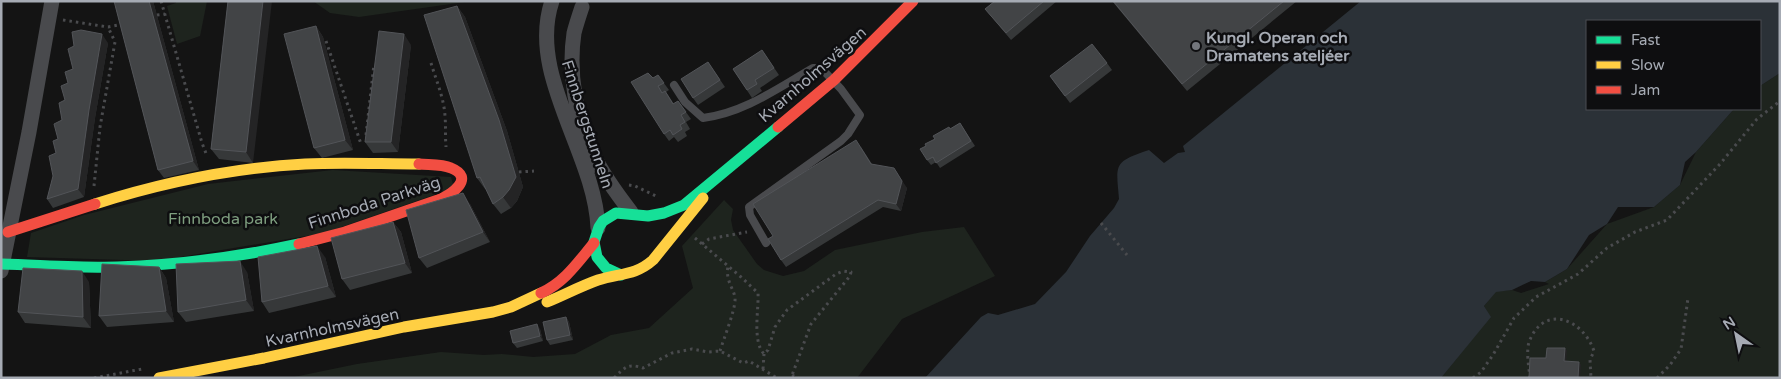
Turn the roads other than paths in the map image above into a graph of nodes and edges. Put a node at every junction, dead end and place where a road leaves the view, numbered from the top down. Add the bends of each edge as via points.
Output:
1 (52, 1) edge
2 (552, 1) edge
3 (913, 1) edge
4 (582, 8) dead end
5 (834, 80) junction
6 (674, 85) dead end
7 (729, 166) junction
8 (636, 214) junction
9 (652, 226) dead end
10 (598, 228) junction
11 (8, 232) junction
12 (657, 238) dead end
13 (594, 243) junction
14 (766, 243) edge
15 (653, 260) junction
16 (2, 267) edge
17 (621, 275) junction
18 (511, 307) junction
19 (159, 378) edge

1 - 11 street
2 - 10 street, Finnbergstunneln via 547,16 546,45 552,74 590,180
3 - 5 street, Kvarnholmsvägen
4 - 8 street, Finnbergstunneln via 572,52 572,76 579,112 593,154 613,188
5 - 6 lane via 822,68 812,68 758,100 719,116 703,118 685,102
5 - 7 street, Kvarnholmsvägen
5 - 14 lane via 860,115 841,141 750,207 750,215
7 - 8 street, Kvarnholmsvägen via 684,205 659,214
7 - 15 street, Kvarnholmsvägen
8 - 9 street
8 - 10 street, Kvarnholmsvägen via 616,213
10 - 13 street, Kvarnholmsvägen
11 - 16 street
11 - 16 street, Finnboda Parkväg via 136,191 210,175 364,158 453,167 461,180 453,193 405,212 282,248 217,260 170,264
12 - 15 street
13 - 17 street via 601,264
13 - 18 street, Kvarnholmsvägen via 554,287
15 - 17 street, Kvarnholmsvägen via 632,275
17 - 18 street, Kvarnholmsvägen via 601,279 527,308
18 - 19 street, Kvarnholmsvägen

